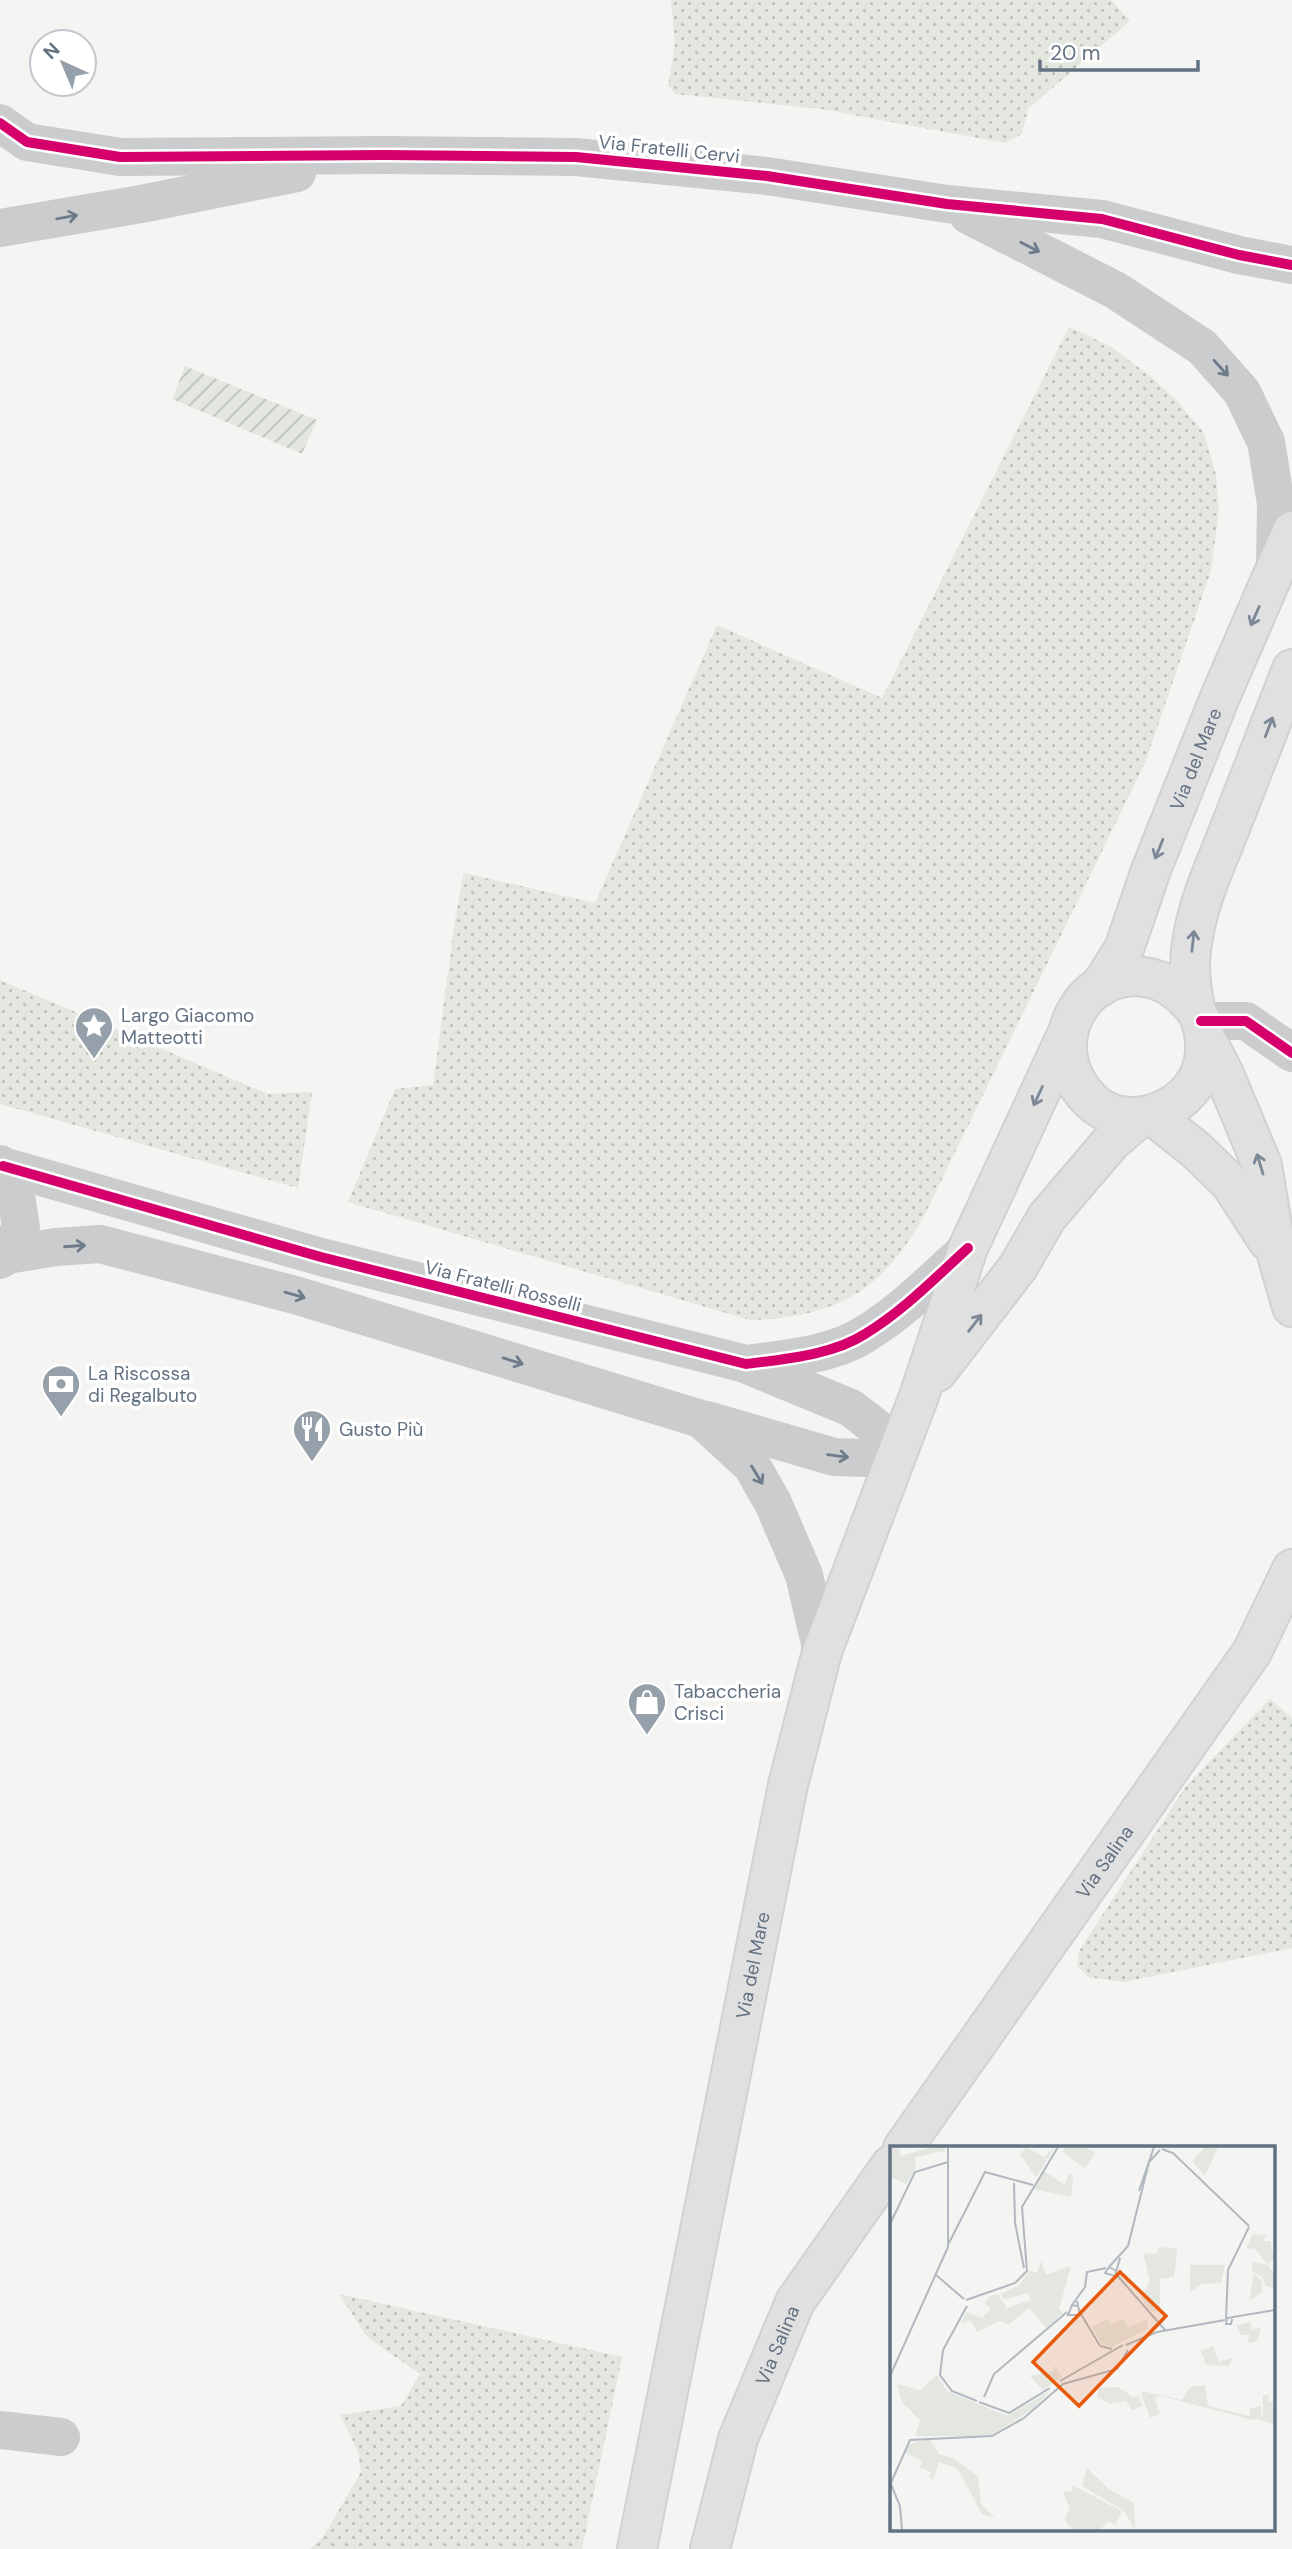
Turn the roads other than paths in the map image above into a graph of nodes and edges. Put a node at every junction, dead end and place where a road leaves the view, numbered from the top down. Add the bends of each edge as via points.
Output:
1 (0, 123) edge
2 (385, 155) junction
3 (947, 204) junction
4 (0, 228) edge
5 (1292, 265) edge
6 (1292, 531) edge
7 (1275, 569) junction
8 (1292, 670) edge
9 (1100, 987) junction
10 (1200, 1022) junction
11 (1067, 1034) junction
12 (1292, 1053) edge
13 (1146, 1116) junction
14 (2, 1165) edge
15 (968, 1248) junction
16 (4, 1257) edge
17 (1287, 1284) edge
18 (746, 1364) junction
19 (919, 1396) junction
20 (701, 1419) junction
21 (898, 1451) junction
22 (1292, 1569) edge
23 (822, 1652) junction
24 (904, 2146) edge
25 (890, 2166) edge
26 (0, 2430) edge
27 (61, 2437) dead end
28 (637, 2549) edge
29 (710, 2549) edge

1 - 2 street via 27,142 120,157
2 - 3 street, Via Fratelli Cervi via 576,157 767,176
4 -> 2 street
3 - 5 street via 1102,219
3 -> 7 street via 1115,290 1202,347 1242,392 1266,442 1276,504
6 - 7 main road, Via del Mare
7 -> 9 main road, Via del Mare via 1200,746 1124,949
10 -> 8 main road via 1190,966 1195,917
9 - 10 main road via 1141,977 1162,982 1181,993
9 - 11 main road via 1084,999
10 - 12 street via 1246,1021
10 - 13 main road via 1205,1058 1198,1078 1171,1108
17 -> 10 main road via 1262,1165
11 - 13 main road via 1066,1060 1076,1084 1092,1103 1115,1114
11 -> 15 main road
13 - 17 main road via 1196,1150 1231,1184
19 -> 13 main road via 1018,1267 1047,1217 1111,1142
14 - 16 street via 17,1202 21,1227
14 - 18 street, Via Fratelli Rosselli via 321,1257
15 - 18 street, Via Fratelli Rosselli via 863,1336 812,1355
15 - 19 main road
16 -> 20 street via 100,1244 295,1295
18 - 21 street via 851,1408
19 - 21 main road, Via del Mare
20 -> 21 street via 834,1457 866,1458
20 -> 23 street via 752,1466 773,1503 804,1575
21 - 23 main road, Via del Mare
22 - 24 main road, Via Salina via 1252,1652
23 - 28 main road, Via del Mare via 788,1785
25 - 29 main road, Via Salina via 795,2302 738,2439
26 - 27 street

